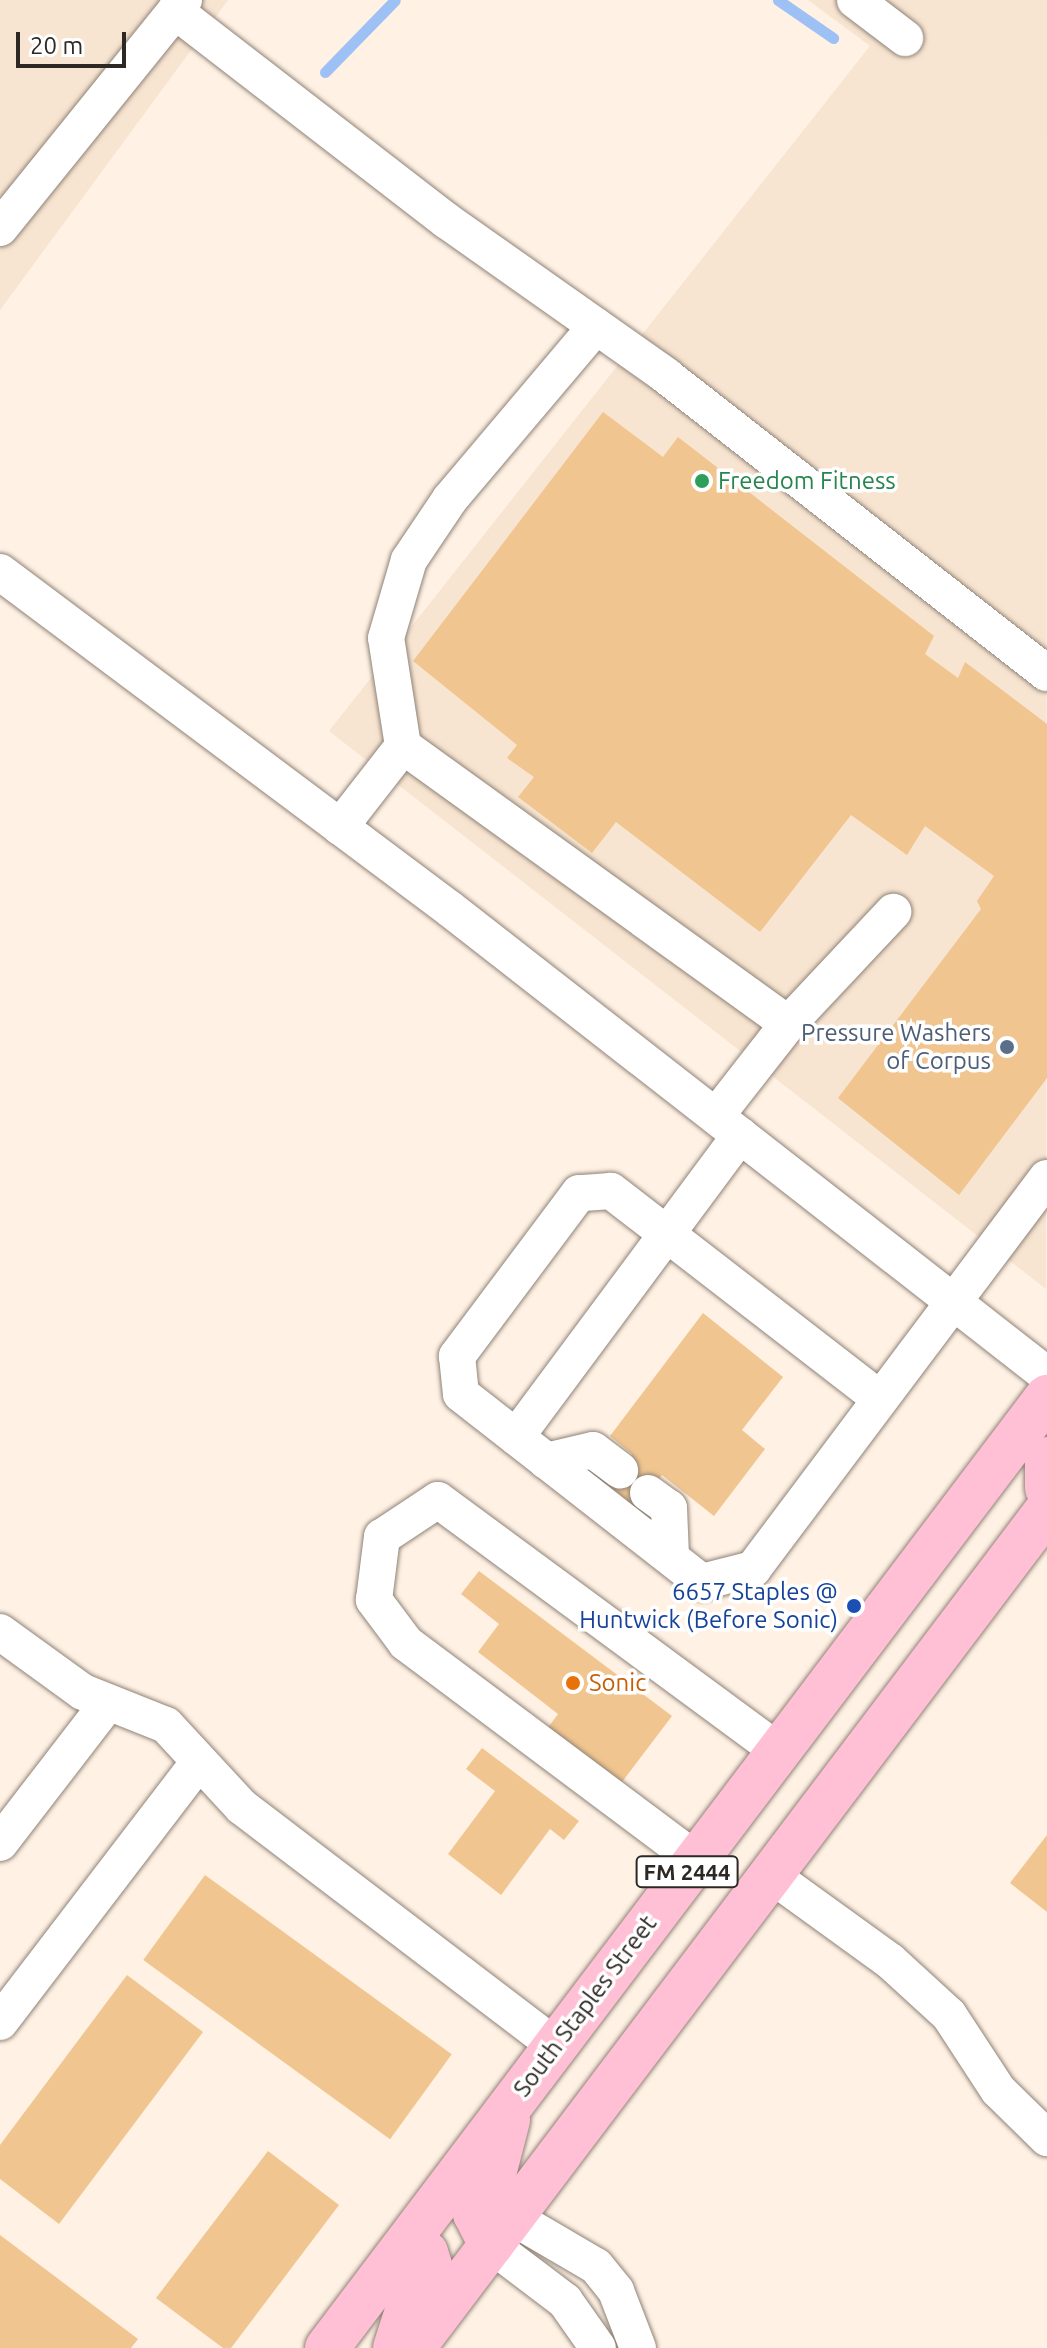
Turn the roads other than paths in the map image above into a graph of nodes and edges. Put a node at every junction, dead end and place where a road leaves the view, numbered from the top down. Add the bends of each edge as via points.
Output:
1 (855, 0) edge
2 (179, 6) edge
3 (905, 38) dead end
4 (0, 228) edge
5 (596, 326) junction
6 (0, 572) edge
7 (1047, 673) edge
8 (403, 746) junction
9 (340, 827) junction
10 (893, 912) dead end
11 (788, 1024) junction
12 (728, 1126) junction
13 (1047, 1178) edge
14 (668, 1237) junction
15 (954, 1300) junction
16 (1047, 1375) edge
17 (1047, 1397) edge
18 (879, 1398) junction
19 (516, 1437) junction
20 (1047, 1459) edge
21 (546, 1461) junction
22 (620, 1470) dead end
23 (1047, 1488) edge
24 (648, 1493) dead end
25 (1047, 1510) edge
26 (671, 1556) junction
27 (0, 1632) edge
28 (108, 1703) junction
29 (779, 1751) junction
30 (199, 1762) junction
31 (0, 1843) edge
32 (696, 1860) junction
33 (771, 1875) junction
34 (0, 2022) edge
35 (556, 2046) junction
36 (512, 2103) junction
37 (1047, 2138) edge
38 (502, 2231) junction
39 (409, 2240) junction
40 (327, 2348) edge
41 (395, 2348) edge
42 (413, 2348) edge
43 (598, 2348) edge
44 (638, 2348) edge

1 - 3 street
2 - 4 street
2 - 5 street via 447,221
5 - 7 street
5 - 8 street via 450,499 409,560 386,638
6 - 9 street
8 - 9 street
8 - 11 street
9 - 12 street
10 - 11 street
11 - 12 street
12 - 14 street
12 - 15 street
13 - 15 street
14 - 18 street
14 - 19 street
14 - 19 street via 611,1191 579,1193 569,1206 457,1356 461,1394
15 - 16 street
15 - 18 street
17 - 29 main road, South Staples Street / FM 2444
18 - 26 street via 753,1569 702,1582
19 - 21 street
20 - 23 main road
21 - 22 street via 593,1450
21 - 26 street
24 - 26 street via 669,1508
25 - 33 main road, FM 2444
27 - 28 street via 83,1692
28 - 30 street via 155,1718
28 - 31 street
29 - 32 main road, South Staples Street / FM 2444
29 - 32 street via 438,1500 382,1537 374,1600 406,1643
30 - 34 street
30 - 35 street via 242,1807
32 - 35 main road, South Staples Street / FM 2444
33 - 37 street via 890,1961 949,2015 998,2090
33 - 38 main road, FM 2444
35 - 36 main road, South Staples Street / FM 2444
36 - 38 main road via 492,2182 475,2214 478,2227
36 - 39 main road, South Staples Street / FM 2444
38 - 42 main road, FM 2444
38 - 43 street via 565,2301
38 - 44 street via 596,2266 616,2291
39 - 40 main road, South Staples Street / FM 2444
39 - 41 main road via 426,2253 430,2265 410,2301

